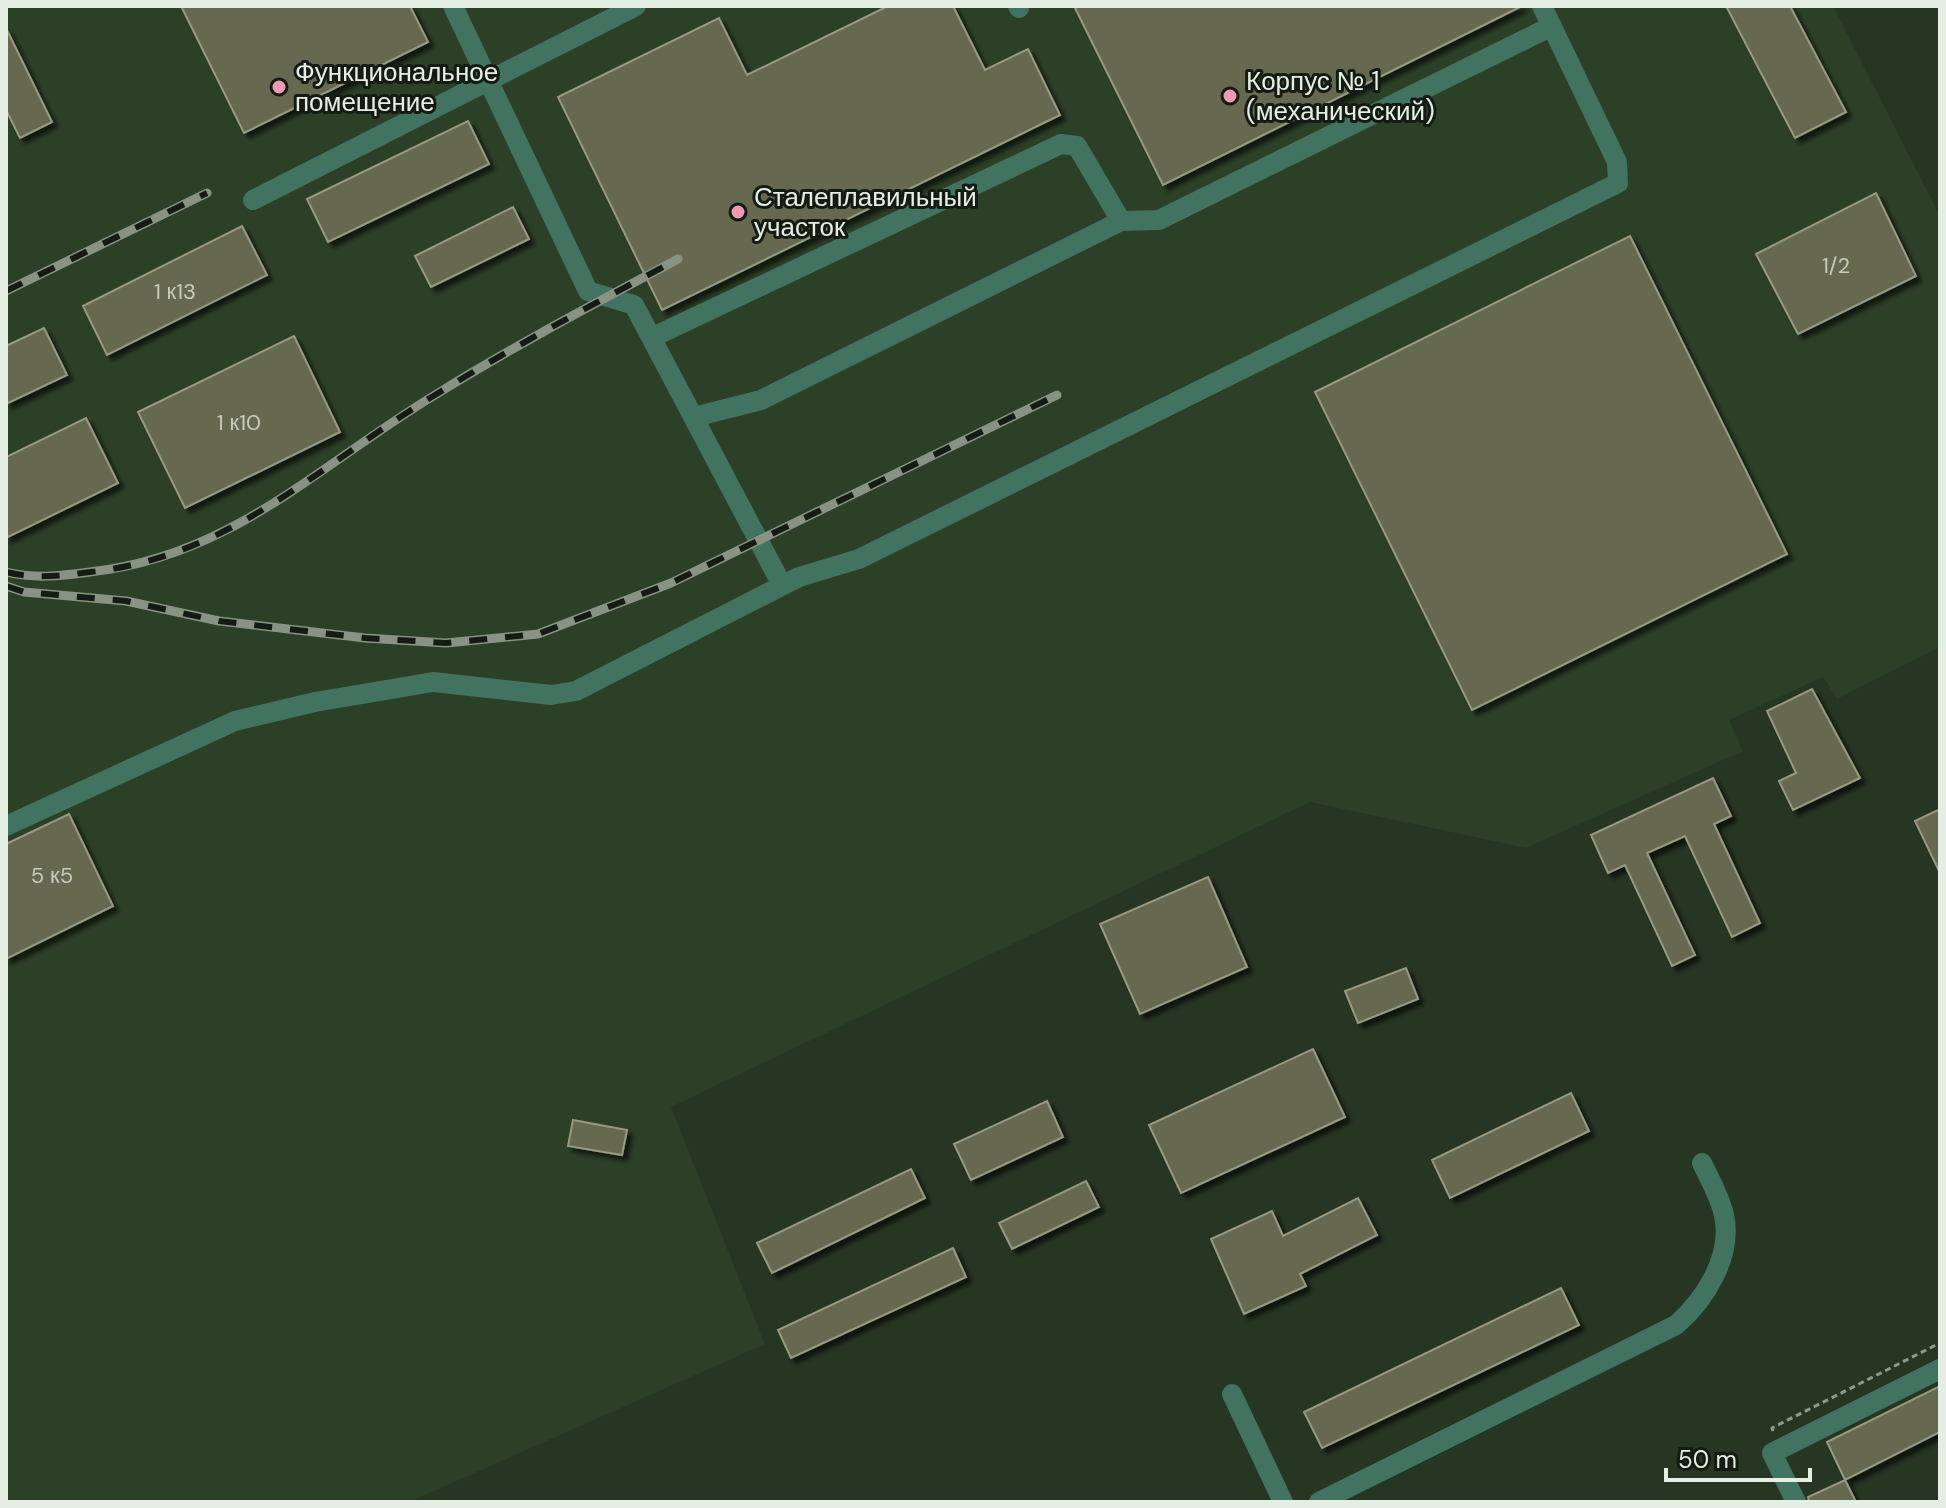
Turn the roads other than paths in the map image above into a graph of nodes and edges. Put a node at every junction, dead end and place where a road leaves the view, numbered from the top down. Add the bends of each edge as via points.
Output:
1 (453, 6) edge
2 (636, 6) edge
3 (1542, 6) edge
4 (1552, 26) junction
5 (488, 80) junction
6 (253, 200) dead end
7 (1121, 221) junction
8 (653, 337) junction
9 (694, 417) junction
10 (782, 585) junction
11 (6, 826) edge
12 (1702, 1163) dead end
13 (1940, 1369) edge
14 (1232, 1394) dead end
15 (1283, 1502) edge
16 (1319, 1502) edge
17 (1796, 1502) edge

1 - 5 lane
2 - 5 lane
3 - 4 lane
4 - 7 lane via 1159,220
4 - 10 lane via 1617,162 1618,183 859,559
5 - 6 lane
5 - 8 lane via 588,291 634,305
7 - 8 lane via 1077,146 1061,144
7 - 9 lane via 761,400
8 - 9 lane
9 - 10 lane
10 - 11 lane via 576,691 551,695 433,682 315,702 235,721
12 - 16 lane via 1725,1218 1723,1248 1699,1306 1676,1325
13 - 17 lane via 1772,1453
14 - 15 lane

